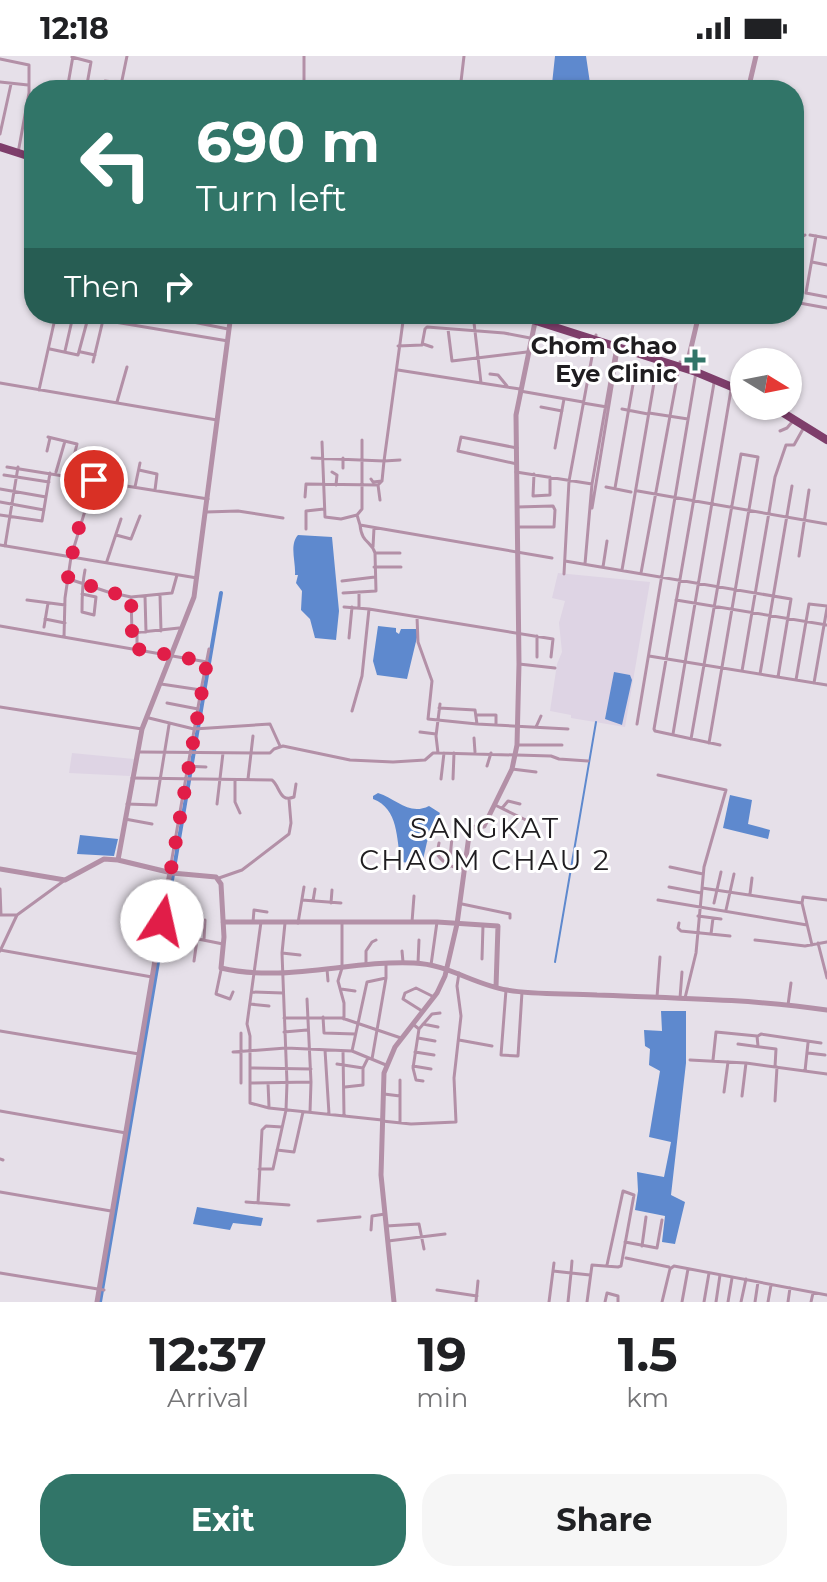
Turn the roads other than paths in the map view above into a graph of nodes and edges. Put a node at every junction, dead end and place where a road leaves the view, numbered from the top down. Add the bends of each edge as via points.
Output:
1 (127, 56) edge
2 (304, 56) edge
3 (464, 56) edge
4 (756, 56) edge
5 (72, 57) edge
6 (8, 58) edge
7 (87, 58) edge
8 (0, 59) edge
9 (29, 80) edge
10 (69, 80) edge
11 (88, 80) edge
12 (124, 80) edge
13 (304, 80) edge
14 (461, 80) edge
15 (750, 80) edge
16 (0, 82) edge
17 (11, 84) junction
18 (24, 85) edge
19 (24, 116) edge
20 (0, 134) edge
21 (0, 150) edge
22 (18, 153) junction
23 (24, 156) edge
24 (24, 158) edge
25 (816, 236) junction
26 (804, 237) edge
27 (827, 238) edge
28 (812, 262) junction
29 (827, 265) edge
30 (827, 287) edge
31 (826, 297) edge
32 (804, 304) edge
33 (827, 308) edge
34 (56, 324) edge
35 (71, 324) edge
36 (87, 324) edge
37 (102, 324) edge
38 (127, 324) edge
39 (208, 324) edge
40 (230, 324) edge
41 (402, 324) edge
42 (474, 324) edge
43 (532, 324) edge
44 (554, 324) edge
45 (696, 324) edge
46 (448, 329) junction
47 (229, 330) junction
48 (474, 331) junction
49 (531, 337) junction
50 (596, 337) junction
51 (228, 341) junction
52 (551, 342) dead end
53 (423, 344) junction
54 (398, 346) junction
55 (432, 347) dead end
56 (617, 347) junction
57 (50, 349) junction
58 (81, 352) junction
59 (528, 352) junction
60 (64, 353) junction
61 (95, 355) junction
62 (478, 359) junction
63 (93, 362) dead end
64 (683, 366) junction
65 (127, 367) dead end
66 (396, 370) junction
67 (656, 371) dead end
68 (696, 372) junction
69 (635, 373) dead end
70 (490, 374) dead end
71 (715, 379) junction
72 (0, 383) edge
73 (481, 383) junction
74 (730, 384) edge
75 (730, 385) edge
76 (507, 387) junction
77 (39, 390) junction
78 (520, 390) junction
79 (730, 398) edge
80 (564, 399) junction
81 (583, 402) junction
82 (117, 403) junction
83 (607, 406) junction
84 (541, 407) dead end
85 (562, 411) junction
86 (628, 411) junction
87 (649, 414) junction
88 (669, 416) junction
89 (802, 418) edge
90 (688, 419) junction
91 (218, 420) junction
92 (793, 420) edge
93 (797, 420) edge
94 (805, 426) junction
95 (780, 431) dead end
96 (827, 434) edge
97 (362, 440) dead end
98 (827, 440) edge
99 (65, 441) junction
100 (322, 442) dead end
101 (517, 448) junction
102 (555, 448) dead end
103 (47, 451) dead end
104 (312, 458) dead end
105 (323, 458) junction
106 (343, 458) junction
107 (362, 460) junction
108 (400, 460) dead end
109 (384, 461) junction
110 (140, 463) dead end
111 (517, 464) junction
112 (7, 467) dead end
113 (18, 467) junction
114 (343, 468) dead end
115 (139, 470) junction
116 (332, 472) dead end
117 (516, 472) junction
118 (53, 473) junction
119 (534, 474) junction
120 (4, 475) dead end
121 (69, 476) junction
122 (17, 477) junction
123 (550, 477) junction
124 (371, 479) dead end
125 (94, 480) junction
126 (569, 480) junction
127 (49, 482) junction
128 (380, 483) junction
129 (324, 484) junction
130 (594, 484) junction
131 (336, 485) junction
132 (362, 486) junction
133 (792, 486) dead end
134 (135, 487) junction
135 (615, 488) junction
136 (0, 489) edge
137 (155, 490) junction
138 (809, 490) dead end
139 (14, 491) junction
140 (634, 491) junction
141 (655, 494) junction
142 (46, 497) junction
143 (305, 497) dead end
144 (675, 498) junction
145 (208, 499) junction
146 (380, 500) dead end
147 (354, 501) dead end
148 (362, 501) junction
149 (693, 501) junction
150 (0, 502) edge
151 (12, 504) junction
152 (712, 504) junction
153 (29, 507) junction
154 (517, 507) junction
155 (732, 508) junction
156 (324, 509) junction
157 (44, 510) junction
158 (750, 511) junction
159 (206, 512) junction
160 (768, 514) junction
161 (0, 515) edge
162 (357, 515) junction
163 (10, 516) junction
164 (140, 516) dead end
165 (786, 517) junction
166 (283, 518) dead end
167 (26, 519) junction
168 (121, 519) dead end
169 (805, 520) junction
170 (827, 524) edge
171 (360, 525) junction
172 (518, 527) junction
173 (374, 528) junction
174 (306, 529) dead end
175 (116, 535) junction
176 (607, 541) dead end
177 (2, 545) edge
178 (373, 547) junction
179 (518, 552) junction
180 (375, 553) junction
181 (400, 553) dead end
182 (799, 556) dead end
183 (71, 557) junction
184 (552, 558) dead end
185 (565, 561) junction
186 (107, 563) junction
187 (585, 564) junction
188 (374, 567) junction
189 (401, 567) dead end
190 (603, 567) junction
191 (85, 570) dead end
192 (622, 570) junction
193 (641, 573) junction
194 (564, 574) dead end
195 (177, 575) junction
196 (375, 577) junction
197 (661, 577) junction
198 (68, 578) junction
199 (197, 578) junction
200 (680, 580) junction
201 (342, 581) dead end
202 (82, 583) junction
203 (698, 583) junction
204 (718, 586) junction
205 (736, 589) junction
206 (359, 592) junction
207 (343, 593) dead end
208 (755, 593) junction
209 (82, 594) junction
210 (160, 595) junction
211 (145, 596) junction
212 (773, 596) junction
213 (131, 597) junction
214 (27, 600) dead end
215 (676, 600) junction
216 (48, 603) junction
217 (695, 603) junction
218 (65, 605) junction
219 (344, 607) dead end
220 (352, 607) junction
221 (714, 607) junction
222 (827, 607) edge
223 (359, 608) junction
224 (369, 609) junction
225 (733, 610) junction
226 (752, 613) junction
227 (770, 616) junction
228 (417, 617) junction
229 (45, 619) junction
230 (788, 619) junction
231 (806, 622) junction
232 (65, 623) junction
233 (825, 625) edge
234 (0, 626) edge
235 (44, 627) dead end
236 (183, 628) junction
237 (161, 631) junction
238 (146, 632) junction
239 (135, 633) junction
240 (519, 633) junction
241 (127, 634) dead end
242 (537, 636) junction
243 (64, 637) junction
244 (349, 638) dead end
245 (137, 649) junction
246 (209, 649) dead end
247 (173, 655) junction
248 (648, 656) junction
249 (537, 657) dead end
250 (551, 657) dead end
251 (666, 659) junction
252 (207, 662) junction
253 (685, 662) junction
254 (519, 664) junction
255 (704, 665) junction
256 (555, 668) dead end
257 (722, 668) junction
258 (742, 671) junction
259 (760, 674) junction
260 (778, 677) junction
261 (796, 680) junction
262 (814, 683) junction
263 (161, 684) junction
264 (827, 685) edge
265 (201, 690) junction
266 (167, 703) dead end
267 (0, 707) edge
268 (198, 709) junction
269 (352, 711) dead end
270 (476, 715) junction
271 (541, 716) dead end
272 (146, 717) junction
273 (438, 720) junction
274 (477, 724) junction
275 (637, 724) dead end
276 (169, 725) junction
277 (496, 725) junction
278 (518, 726) junction
279 (536, 727) junction
280 (142, 729) junction
281 (197, 729) junction
282 (568, 729) dead end
283 (420, 732) dead end
284 (436, 734) junction
285 (673, 735) junction
286 (253, 736) dead end
287 (474, 738) dead end
288 (691, 739) junction
289 (709, 743) junction
290 (517, 745) junction
291 (562, 745) dead end
292 (720, 745) dead end
293 (280, 746) junction
294 (138, 752) junction
295 (475, 752) junction
296 (163, 753) junction
297 (193, 753) junction
298 (223, 753) junction
299 (250, 753) junction
300 (438, 753) junction
301 (444, 753) junction
302 (454, 753) junction
303 (491, 753) junction
304 (516, 754) junction
305 (588, 761) dead end
306 (487, 766) dead end
307 (189, 767) junction
308 (206, 767) dead end
309 (512, 769) junction
310 (536, 772) dead end
311 (658, 775) dead end
312 (132, 778) junction
313 (159, 779) junction
314 (219, 779) junction
315 (248, 779) junction
316 (441, 779) dead end
317 (453, 779) dead end
318 (188, 780) junction
319 (235, 780) junction
320 (296, 784) dead end
321 (289, 799) junction
322 (127, 804) junction
323 (217, 804) dead end
324 (520, 804) dead end
325 (495, 805) junction
326 (502, 808) junction
327 (240, 813) dead end
328 (125, 819) junction
329 (528, 821) dead end
330 (152, 824) dead end
331 (452, 838) dead end
332 (439, 843) dead end
333 (118, 860) junction
334 (449, 867) junction
335 (670, 867) dead end
336 (0, 869) edge
337 (464, 869) junction
338 (721, 872) dead end
339 (172, 873) junction
340 (703, 874) junction
341 (734, 874) dead end
342 (219, 878) junction
343 (752, 878) dead end
344 (65, 880) junction
345 (304, 887) dead end
346 (669, 887) dead end
347 (0, 889) edge
348 (315, 889) dead end
349 (332, 890) dead end
350 (716, 890) junction
351 (701, 891) junction
352 (730, 893) junction
353 (414, 896) dead end
354 (749, 896) junction
355 (302, 900) junction
356 (658, 900) dead end
357 (827, 900) edge
358 (313, 901) junction
359 (331, 903) junction
360 (341, 903) dead end
361 (458, 903) junction
362 (714, 903) dead end
363 (802, 903) junction
364 (699, 907) junction
365 (726, 911) junction
366 (267, 912) dead end
367 (192, 913) dead end
368 (0, 915) edge
369 (17, 915) junction
370 (698, 916) junction
371 (510, 918) dead end
372 (713, 918) junction
373 (721, 919) dead end
374 (205, 920) dead end
375 (223, 922) junction
376 (253, 922) junction
377 (261, 922) junction
378 (342, 922) junction
379 (412, 922) junction
380 (437, 922) junction
381 (285, 923) junction
382 (298, 923) junction
383 (679, 923) dead end
384 (457, 924) junction
385 (483, 925) junction
386 (807, 925) junction
387 (697, 932) junction
388 (711, 934) junction
389 (730, 936) dead end
390 (197, 940) junction
391 (376, 940) dead end
392 (419, 940) dead end
393 (755, 940) dead end
394 (204, 941) junction
395 (827, 942) edge
396 (818, 943) junction
397 (223, 944) junction
398 (812, 945) junction
399 (1, 948) edge
400 (402, 951) dead end
401 (282, 953) junction
402 (300, 955) dead end
403 (660, 957) dead end
404 (482, 959) dead end
405 (194, 961) dead end
406 (403, 962) junction
407 (418, 963) junction
408 (386, 964) junction
409 (431, 965) junction
410 (366, 966) junction
411 (221, 968) junction
412 (342, 968) junction
413 (327, 969) junction
414 (447, 969) junction
415 (826, 970) edge
416 (682, 972) dead end
417 (254, 973) junction
418 (283, 973) junction
419 (459, 973) junction
420 (152, 977) junction
421 (386, 978) junction
422 (827, 978) edge
423 (328, 981) dead end
424 (791, 983) dead end
425 (496, 987) junction
426 (341, 989) junction
427 (506, 990) junction
428 (355, 991) dead end
429 (233, 992) dead end
430 (252, 992) junction
431 (522, 992) junction
432 (283, 993) junction
433 (434, 997) junction
434 (657, 997) junction
435 (682, 998) junction
436 (307, 999) dead end
437 (250, 1004) junction
438 (788, 1005) junction
439 (269, 1006) dead end
440 (827, 1010) edge
441 (422, 1011) junction
442 (440, 1013) dead end
443 (307, 1017) junction
444 (323, 1017) junction
445 (284, 1018) junction
446 (344, 1019) junction
447 (411, 1023) junction
448 (423, 1024) junction
449 (358, 1025) junction
450 (438, 1027) dead end
451 (419, 1029) junction
452 (307, 1030) junction
453 (376, 1030) junction
454 (0, 1031) edge
455 (284, 1032) junction
456 (241, 1033) dead end
457 (355, 1034) junction
458 (758, 1036) junction
459 (778, 1036) junction
460 (401, 1038) junction
461 (418, 1038) junction
462 (459, 1040) junction
463 (435, 1041) dead end
464 (809, 1042) junction
465 (821, 1043) dead end
466 (738, 1044) dead end
467 (492, 1046) dead end
468 (758, 1046) junction
469 (286, 1048) junction
470 (308, 1049) junction
471 (776, 1049) junction
472 (325, 1050) junction
473 (343, 1050) junction
474 (352, 1051) junction
475 (233, 1052) dead end
476 (249, 1052) junction
477 (415, 1052) junction
478 (242, 1053) junction
479 (808, 1053) junction
480 (139, 1054) junction
481 (434, 1055) dead end
482 (825, 1055) dead end
483 (370, 1059) junction
484 (690, 1060) dead end
485 (713, 1060) junction
486 (728, 1062) junction
487 (746, 1063) junction
488 (337, 1064) dead end
489 (345, 1065) junction
490 (386, 1065) junction
491 (413, 1066) junction
492 (286, 1067) junction
493 (776, 1067) junction
494 (250, 1068) junction
495 (363, 1068) junction
496 (311, 1069) junction
497 (431, 1069) dead end
498 (805, 1071) junction
499 (827, 1074) edge
500 (400, 1080) dead end
501 (423, 1081) dead end
502 (311, 1082) junction
503 (241, 1083) dead end
504 (250, 1083) junction
505 (268, 1083) junction
506 (287, 1083) junction
507 (345, 1087) junction
508 (724, 1092) dead end
509 (382, 1094) junction
510 (400, 1096) junction
511 (742, 1096) dead end
512 (775, 1101) dead end
513 (269, 1108) junction
514 (286, 1110) junction
515 (0, 1111) edge
516 (303, 1112) junction
517 (310, 1112) junction
518 (329, 1114) junction
519 (344, 1115) junction
520 (382, 1120) junction
521 (400, 1123) junction
522 (282, 1127) junction
523 (126, 1133) junction
524 (277, 1150) junction
525 (259, 1169) junction
526 (0, 1192) edge
527 (246, 1202) dead end
528 (258, 1203) junction
529 (289, 1205) dead end
530 (113, 1212) junction
531 (385, 1214) junction
532 (360, 1217) dead end
533 (646, 1217) dead end
534 (662, 1220) dead end
535 (318, 1221) dead end
536 (386, 1226) junction
537 (371, 1230) dead end
538 (445, 1234) dead end
539 (422, 1238) junction
540 (388, 1241) junction
541 (625, 1242) junction
542 (642, 1246) junction
543 (424, 1249) dead end
544 (626, 1258) dead end
545 (572, 1261) dead end
546 (554, 1263) dead end
547 (607, 1265) junction
548 (671, 1268) junction
549 (688, 1269) junction
550 (553, 1271) junction
551 (0, 1273) edge
552 (571, 1273) junction
553 (709, 1273) junction
554 (590, 1275) junction
555 (720, 1275) junction
556 (732, 1277) junction
557 (746, 1279) junction
558 (478, 1281) dead end
559 (758, 1282) junction
560 (771, 1285) junction
561 (790, 1288) junction
562 (102, 1289) junction
563 (437, 1290) dead end
564 (813, 1293) junction
565 (827, 1295) edge
566 (477, 1296) junction
567 (97, 1302) edge
568 (394, 1302) edge
569 (476, 1302) edge
570 (549, 1302) edge
571 (568, 1302) edge
572 (587, 1302) edge
573 (605, 1302) edge
574 (618, 1302) edge
575 (662, 1302) edge
576 (682, 1302) edge
577 (704, 1302) edge
578 (716, 1302) edge
579 (728, 1302) edge
580 (741, 1302) edge
581 (755, 1302) edge
582 (768, 1302) edge
583 (788, 1302) edge
584 (811, 1302) edge

1 - 12 street
2 - 13 street
3 - 14 street
4 - 15 street
5 - 7 street
5 - 10 street
6 - 8 street
6 - 9 street via 29,63
7 - 11 street
16 - 17 street
17 - 18 street
17 - 20 street
19 - 22 street
21 - 22 highway
21 - 24 highway
22 - 23 highway
25 - 26 street
25 - 27 street
25 - 28 street
28 - 29 street
28 - 31 street via 806,293
30 - 31 street
32 - 33 street
34 - 57 street
35 - 60 street
36 - 58 street
37 - 61 street
38 - 51 street
39 - 47 street
40 - 47 street
41 - 54 street
42 - 48 street
43 - 49 street
44 - 50 highway
45 - 64 street
46 - 48 street
46 - 53 street via 426,327
46 - 62 street via 452,361
47 - 51 street
48 - 49 street
48 - 62 street
49 - 52 street
49 - 59 street
50 - 56 highway
50 - 64 highway
50 - 81 street
51 - 91 street
53 - 54 street
53 - 55 street
54 - 66 street
56 - 64 highway
56 - 83 street
57 - 60 street
57 - 77 street
58 - 60 street
58 - 61 street
59 - 62 street
59 - 78 street
61 - 63 street
62 - 73 street
64 - 68 highway
64 - 74 highway
64 - 88 street
65 - 82 street
66 - 73 street
66 - 109 street
67 - 87 street
68 - 71 highway
68 - 90 street
69 - 86 street
70 - 76 street via 498,375
71 - 75 highway
71 - 149 street
72 - 77 street
73 - 76 street
76 - 78 street
77 - 82 street
78 - 80 street
78 - 101 street
79 - 152 street
80 - 81 street
80 - 85 street
81 - 83 street
81 - 126 street
82 - 91 street
83 - 86 street
83 - 130 street
84 - 85 street
85 - 102 street
86 - 87 street
86 - 135 street
87 - 88 street
87 - 140 street
88 - 90 street
88 - 141 street
89 - 96 highway
90 - 144 street
91 - 145 street
92 - 95 street
93 - 94 highway
94 - 98 highway
94 - 160 street via 794,445 786,445
97 - 107 street
99 - 103 street via 49,438
99 - 118 street
99 - 121 street via 77,444
100 - 105 street
101 - 111 street
101 - 111 street via 461,437 458,451
104 - 105 street
105 - 106 street
105 - 129 street
106 - 107 street
106 - 114 street
107 - 109 street
107 - 132 street
108 - 109 street
109 - 128 street
110 - 115 street
111 - 117 street
112 - 113 street
113 - 118 street
113 - 122 street
115 - 134 street
115 - 137 street via 157,474
116 - 131 street
117 - 119 street
117 - 154 street
118 - 121 street
118 - 127 street
119 - 123 street
119 - 123 street via 533,496 550,495
120 - 122 street
121 - 125 street
122 - 127 street
122 - 139 street
123 - 126 street
124 - 128 street
125 - 134 street
125 - 183 street
126 - 130 street
126 - 185 street
127 - 142 street
128 - 132 street
128 - 146 street
129 - 131 street
129 - 143 street via 306,484
129 - 156 street
130 - 135 street
130 - 187 street
131 - 132 street
132 - 148 street
133 - 165 street
134 - 137 street
135 - 140 street
136 - 139 street
137 - 145 street
138 - 169 street
139 - 142 street
139 - 151 street
140 - 141 street
140 - 192 street
141 - 144 street
141 - 193 street
142 - 157 street
144 - 149 street
144 - 197 street
145 - 159 street
147 - 148 street
148 - 162 street
149 - 152 street
149 - 200 street
150 - 151 street
151 - 153 street
151 - 163 street
152 - 155 street
152 - 203 street
153 - 157 street
153 - 167 street
154 - 172 street
154 - 172 street via 555,510 554,527
155 - 158 street
155 - 158 street via 741,454 758,457
155 - 204 street
156 - 162 street via 326,518
156 - 174 street via 306,511
157 - 167 street via 42,521
158 - 160 street
158 - 205 street
159 - 166 street
159 - 199 street
160 - 165 street
160 - 208 street
161 - 163 street
162 - 171 street
163 - 167 street
163 - 177 street
164 - 175 street via 131,539
165 - 169 street
165 - 212 street
168 - 175 street
169 - 170 street
169 - 182 street
171 - 173 street
171 - 178 street via 365,543
172 - 179 street
173 - 178 street
173 - 179 street
175 - 186 street
176 - 190 street
177 - 183 street
178 - 180 street
179 - 184 street
179 - 240 street
180 - 181 street
180 - 188 street
183 - 186 street
183 - 198 street
185 - 187 street
185 - 194 street
186 - 195 street
187 - 190 street
188 - 189 street
188 - 196 street
190 - 192 street
191 - 202 street
192 - 193 street
193 - 197 street
195 - 199 street
195 - 210 street via 173,592
196 - 201 street
196 - 206 street via 375,592
197 - 200 street
197 - 248 street
198 - 202 street
198 - 218 street
199 - 236 street
200 - 203 street
200 - 215 street
202 - 209 street
202 - 213 street
203 - 204 street
203 - 217 street
204 - 205 street
204 - 221 street
205 - 208 street
205 - 225 street
206 - 207 street
206 - 223 street
208 - 212 street
208 - 226 street
209 - 209 street via 82,612 94,615 96,597
210 - 211 street
210 - 237 street
211 - 213 street
211 - 238 street
212 - 227 street
212 - 230 street via 791,599
213 - 239 street
214 - 216 street
215 - 217 street
215 - 251 street
216 - 218 street
216 - 229 street
217 - 221 street
217 - 253 street
218 - 232 street
219 - 220 street
220 - 223 street
220 - 244 street
221 - 225 street
221 - 255 street
222 - 231 street via 810,603
222 - 233 street
223 - 224 street
224 - 228 street
224 - 269 street via 361,683
225 - 226 street
225 - 257 street
226 - 227 street
226 - 258 street
227 - 230 street
227 - 259 street
228 - 240 street
228 - 273 street via 418,642 432,681 428,719
229 - 232 street
229 - 235 street
230 - 231 street
230 - 260 street
231 - 233 street
231 - 261 street
232 - 243 street
233 - 262 street
234 - 243 street
236 - 237 street
236 - 247 street
237 - 238 street
238 - 239 street
239 - 241 street
239 - 245 street
240 - 242 street
240 - 254 street
242 - 249 street
242 - 250 street via 553,639
243 - 245 street
245 - 247 street
246 - 252 street
247 - 252 street
247 - 263 street
248 - 251 street
248 - 275 street
251 - 253 street
251 - 285 street via 654,729
252 - 265 street
253 - 255 street
253 - 285 street
254 - 256 street
254 - 278 street
255 - 257 street
255 - 288 street
257 - 258 street
257 - 289 street
258 - 259 street
259 - 260 street
260 - 261 street
261 - 262 street
262 - 264 street
263 - 265 street
263 - 272 street
265 - 268 street
266 - 268 street
267 - 280 street
268 - 281 street
270 - 273 street via 474,710 439,706
270 - 274 street
270 - 277 street via 495,715
271 - 279 street
272 - 276 street
272 - 280 street
273 - 274 street
273 - 284 street
274 - 277 street
276 - 281 street
276 - 296 street
277 - 278 street
278 - 279 street
278 - 290 street
279 - 282 street
280 - 294 street
281 - 293 street via 270,724
281 - 297 street
283 - 284 street
284 - 300 street
285 - 288 street
286 - 299 street
287 - 295 street
288 - 289 street
289 - 292 street
290 - 291 street
290 - 304 street
293 - 299 street via 270,753
293 - 300 street via 393,762 425,760
294 - 296 street
294 - 312 street
295 - 302 street
295 - 303 street
296 - 297 street
296 - 313 street
297 - 298 street
297 - 307 street
298 - 299 street
298 - 314 street
299 - 315 street
300 - 301 street
301 - 302 street
301 - 316 street
302 - 317 street
303 - 304 street
303 - 306 street
304 - 305 street
304 - 309 street
307 - 308 street
307 - 318 street
309 - 310 street
309 - 325 street
311 - 340 street via 726,790
312 - 313 street
312 - 322 street
313 - 318 street
313 - 322 street via 156,805
314 - 318 street
314 - 319 street
314 - 323 street
315 - 319 street
315 - 321 street via 274,780
318 - 339 street
319 - 327 street
320 - 321 street
321 - 342 street via 289,834 242,870
322 - 328 street
324 - 326 street via 508,801
325 - 326 street
325 - 337 street via 484,826 470,828
326 - 329 street
328 - 330 street
328 - 333 street
331 - 334 street
332 - 334 street via 438,856
333 - 339 street
333 - 344 street via 100,860
334 - 337 street
335 - 340 street
336 - 344 street
337 - 361 street
338 - 350 street
339 - 342 street
339 - 420 street
340 - 351 street
341 - 352 street
342 - 375 street
343 - 354 street
344 - 369 street
345 - 355 street
346 - 351 street
347 - 368 street
348 - 358 street
349 - 359 street
350 - 351 street
350 - 352 street
350 - 362 street
351 - 364 street
352 - 354 street
352 - 365 street
353 - 379 street
354 - 363 street
355 - 358 street
355 - 382 street
356 - 364 street
357 - 363 street via 803,897
358 - 359 street
359 - 360 street
361 - 371 street
361 - 384 street
363 - 386 street
364 - 365 street
364 - 370 street
365 - 386 street
366 - 376 street via 254,910
367 - 390 street
368 - 369 street
369 - 399 street
370 - 372 street
370 - 387 street
372 - 373 street
372 - 388 street
374 - 394 street
375 - 376 street
375 - 397 street
376 - 377 street
377 - 381 street
377 - 417 street
378 - 379 street
378 - 382 street
378 - 412 street
379 - 380 street
380 - 384 street
380 - 409 street
381 - 382 street
381 - 401 street
383 - 387 street via 680,930
384 - 385 street
384 - 414 street
385 - 404 street
385 - 425 street via 499,928
386 - 398 street
387 - 388 street
387 - 435 street
388 - 389 street
390 - 394 street
390 - 405 street
391 - 410 street via 366,951
392 - 407 street
393 - 398 street
394 - 397 street
395 - 396 street
396 - 398 street
396 - 415 street
397 - 411 street
399 - 420 street
400 - 406 street
401 - 402 street
401 - 418 street
403 - 434 street
406 - 407 street
406 - 408 street
407 - 409 street
408 - 410 street
408 - 421 street
409 - 414 street
410 - 412 street
411 - 417 street
411 - 429 street via 216,994 230,999
412 - 413 street
412 - 426 street
413 - 418 street
413 - 423 street
414 - 419 street
414 - 433 street
415 - 422 street
416 - 435 street
417 - 418 street
417 - 430 street
418 - 432 street
419 - 425 street
419 - 462 street
420 - 480 street
421 - 449 street via 367,982
421 - 453 street
424 - 438 street
425 - 427 street
426 - 428 street
426 - 446 street
427 - 431 street
427 - 431 street via 501,1055 518,1056
430 - 432 street
430 - 437 street
431 - 434 street
432 - 445 street
433 - 441 street
433 - 441 street via 416,988 405,993 403,999
434 - 435 street
435 - 438 street
436 - 443 street
437 - 439 street
437 - 476 street
438 - 440 street
441 - 447 street
442 - 448 street
443 - 444 street
443 - 445 street
443 - 452 street
444 - 446 street
444 - 457 street via 324,1033
445 - 455 street
446 - 449 street
447 - 451 street
447 - 460 street
448 - 450 street
448 - 451 street
449 - 453 street
449 - 457 street
451 - 461 street
452 - 455 street
452 - 470 street
453 - 460 street
453 - 483 street
454 - 480 street
455 - 469 street
456 - 478 street
457 - 474 street
458 - 459 street
458 - 468 street
458 - 485 street via 715,1033
459 - 464 street
459 - 471 street
460 - 490 street
461 - 463 street
461 - 477 street
462 - 467 street
462 - 521 street via 455,1123
464 - 465 street
464 - 479 street
466 - 468 street
468 - 471 street
469 - 470 street
469 - 476 street
469 - 492 street
470 - 472 street
470 - 496 street
471 - 493 street
472 - 473 street
472 - 518 street
473 - 474 street
473 - 489 street
474 - 483 street
475 - 478 street
476 - 478 street
476 - 494 street
477 - 481 street
477 - 491 street
478 - 503 street
479 - 482 street
479 - 498 street
480 - 523 street
483 - 490 street
483 - 495 street
484 - 485 street
485 - 486 street
486 - 487 street
486 - 508 street
487 - 493 street
487 - 511 street
488 - 489 street
489 - 495 street
489 - 507 street
490 - 509 street
491 - 497 street
491 - 501 street via 416,1080
492 - 494 street
492 - 496 street
492 - 506 street
493 - 498 street
493 - 512 street
494 - 504 street
495 - 507 street via 361,1087
496 - 502 street
498 - 499 street
500 - 510 street
502 - 506 street
502 - 517 street
504 - 505 street
504 - 513 street via 250,1103
505 - 506 street
505 - 513 street
506 - 514 street
507 - 519 street
509 - 510 street
509 - 520 street
510 - 521 street
513 - 514 street
514 - 516 street
514 - 522 street
515 - 523 street
516 - 517 street
516 - 524 street via 294,1152
517 - 518 street
518 - 519 street
519 - 520 street
520 - 521 street
520 - 531 street
522 - 524 street
522 - 525 street via 263,1127
523 - 530 street
524 - 525 street via 272,1170
525 - 528 street
526 - 530 street
527 - 528 street
528 - 529 street
530 - 562 street
531 - 536 street
531 - 537 street via 372,1216
532 - 535 street
533 - 542 street
534 - 542 street via 658,1248
536 - 539 street via 419,1224
536 - 540 street
538 - 539 street
539 - 540 street
539 - 543 street
540 - 568 street
541 - 542 street
541 - 547 street via 621,1266
541 - 547 street via 634,1195 623,1191
544 - 548 street
545 - 552 street
546 - 550 street
547 - 554 street via 592,1265
548 - 549 street
548 - 575 street
549 - 553 street
549 - 576 street
550 - 552 street
550 - 570 street
551 - 562 street
552 - 554 street
552 - 571 street
553 - 555 street
553 - 577 street
554 - 572 street
555 - 556 street
555 - 578 street
556 - 557 street
556 - 579 street
557 - 559 street
557 - 580 street
558 - 566 street
559 - 560 street
559 - 581 street
560 - 561 street
560 - 582 street
561 - 564 street
561 - 583 street
562 - 567 street
563 - 566 street
564 - 565 street
564 - 584 street
566 - 569 street
573 - 574 street via 607,1293 618,1296

